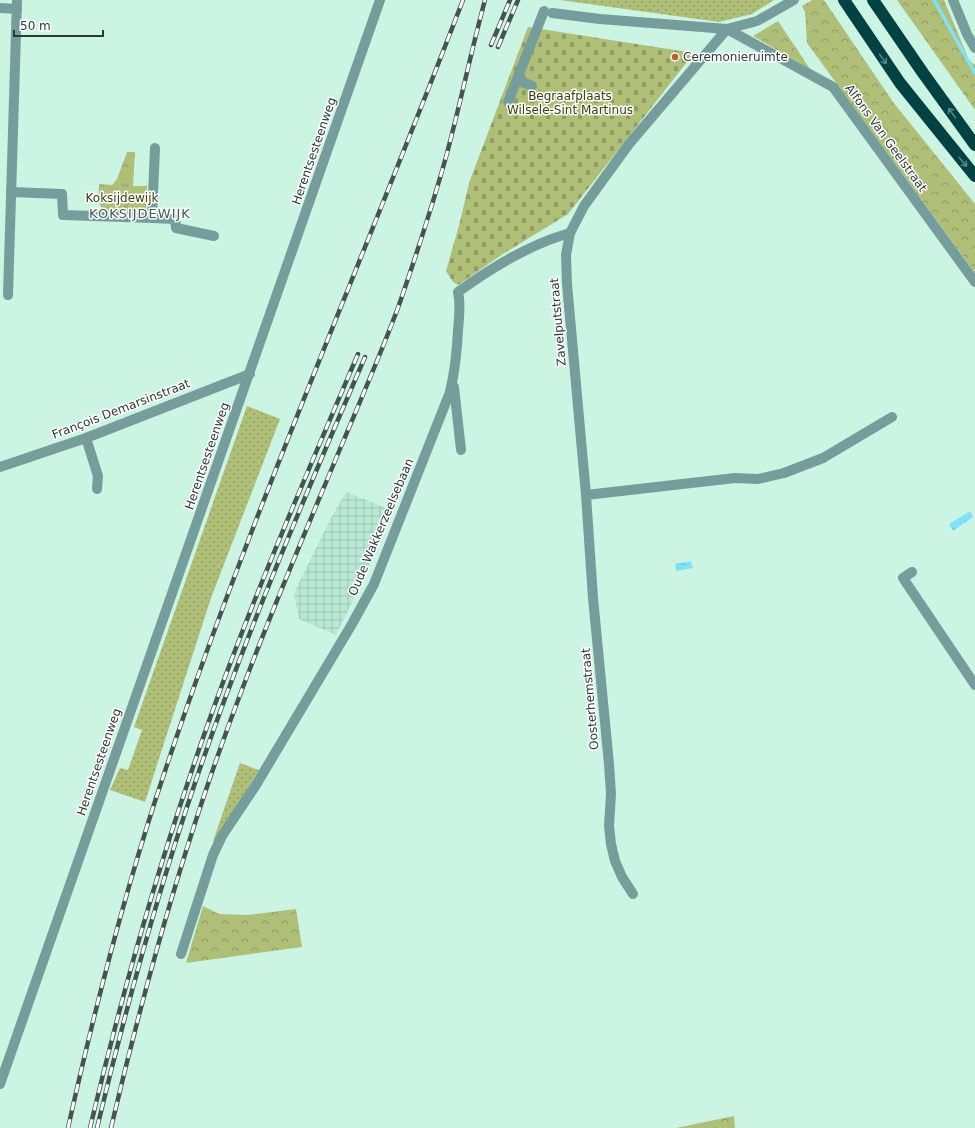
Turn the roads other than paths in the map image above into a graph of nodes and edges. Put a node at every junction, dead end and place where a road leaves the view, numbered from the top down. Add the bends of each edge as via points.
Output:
1 (380, 0) edge
2 (794, 0) edge
3 (844, 0) edge
4 (872, 0) edge
5 (953, 0) edge
6 (17, 5) edge
7 (0, 8) edge
8 (727, 29) junction
9 (975, 48) edge
10 (517, 80) junction
11 (532, 86) dead end
12 (508, 102) dead end
13 (975, 145) edge
14 (155, 148) dead end
15 (975, 176) edge
16 (11, 192) junction
17 (152, 218) junction
18 (570, 233) junction
19 (214, 236) dead end
20 (975, 282) edge
21 (8, 295) dead end
22 (250, 374) junction
23 (453, 380) junction
24 (892, 417) dead end
25 (86, 438) junction
26 (461, 450) dead end
27 (0, 467) edge
28 (97, 489) dead end
29 (586, 495) junction
30 (912, 572) dead end
31 (975, 684) edge
32 (633, 894) dead end
33 (181, 954) dead end
34 (0, 1084) edge

1 - 22 street, Herentsesteenweg
2 - 8 street via 757,21
3 -> 15 highway via 900,83
13 -> 4 highway
5 - 9 street
6 - 7 street
6 - 16 street
8 - 10 street via 600,19 548,12
8 - 18 street, Zavelputstraat via 629,144 584,206
8 - 20 street, Alfons Van Geelstraat via 833,87
10 - 11 street
10 - 12 street
14 - 17 street
16 - 17 street via 62,194 63,216
16 - 21 street
17 - 19 street via 175,219 176,228
18 - 23 street, Oude Wakkerzeelsebaan via 551,238 507,261 458,292 460,302
18 - 29 street, Zavelputstraat via 566,255 566,284
22 - 25 street, François Demarsinstraat
22 - 34 street, Herentsesteenweg
23 - 26 street
23 - 33 street, Oude Wakkerzeelsebaan via 374,584 256,785 222,836 213,855
24 - 29 street via 823,458 784,473 758,479 735,478
25 - 27 street, François Demarsinstraat
25 - 28 street via 98,476
29 - 32 street, Oosterhemstraat via 609,764 611,844 622,877
30 - 31 street via 903,578

